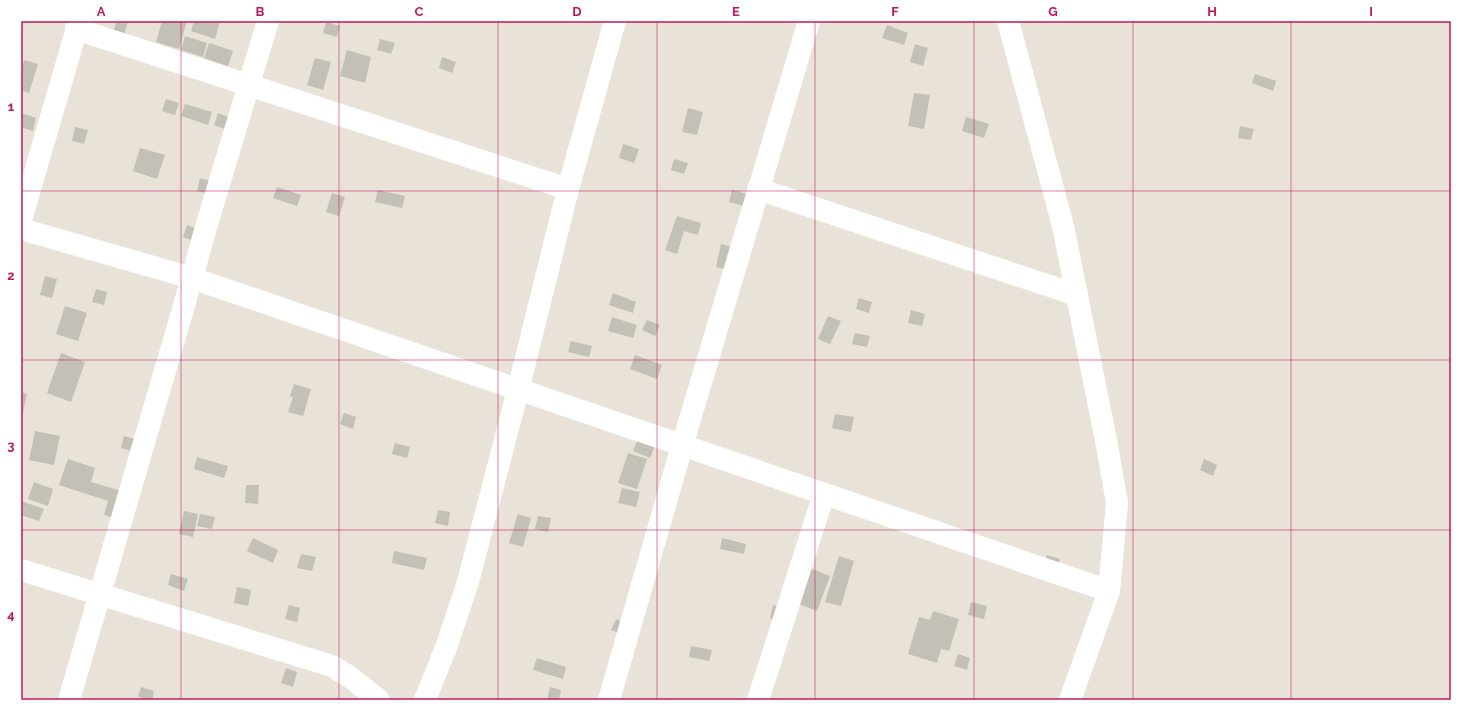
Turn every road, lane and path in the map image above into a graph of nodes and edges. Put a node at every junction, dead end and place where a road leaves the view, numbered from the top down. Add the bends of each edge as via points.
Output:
1 (268, 21) edge
2 (615, 21) edge
3 (809, 21) edge
4 (1008, 21) edge
5 (77, 25) edge
6 (248, 86) junction
7 (568, 189) junction
8 (758, 189) junction
9 (21, 220) edge
10 (21, 229) edge
11 (192, 278) junction
12 (1077, 295) junction
13 (518, 390) junction
14 (682, 446) junction
15 (824, 494) junction
16 (21, 570) edge
17 (1109, 591) junction
18 (100, 594) junction
19 (69, 700) edge
20 (379, 700) edge
21 (425, 700) edge
22 (609, 700) edge
23 (758, 700) edge
24 (1070, 700) edge

1 - 6 street
2 - 7 street
3 - 8 street
4 - 12 street via 1063,226
5 - 6 street
5 - 9 street
6 - 7 street
6 - 11 street
7 - 13 street
8 - 12 street
8 - 14 street
10 - 11 street
11 - 13 street
11 - 18 street
12 - 17 street via 1117,503
13 - 14 street
13 - 21 street via 468,582
14 - 15 street
14 - 22 street
15 - 17 street
15 - 23 street
16 - 18 street
17 - 24 street
18 - 19 street
18 - 20 street via 332,666

